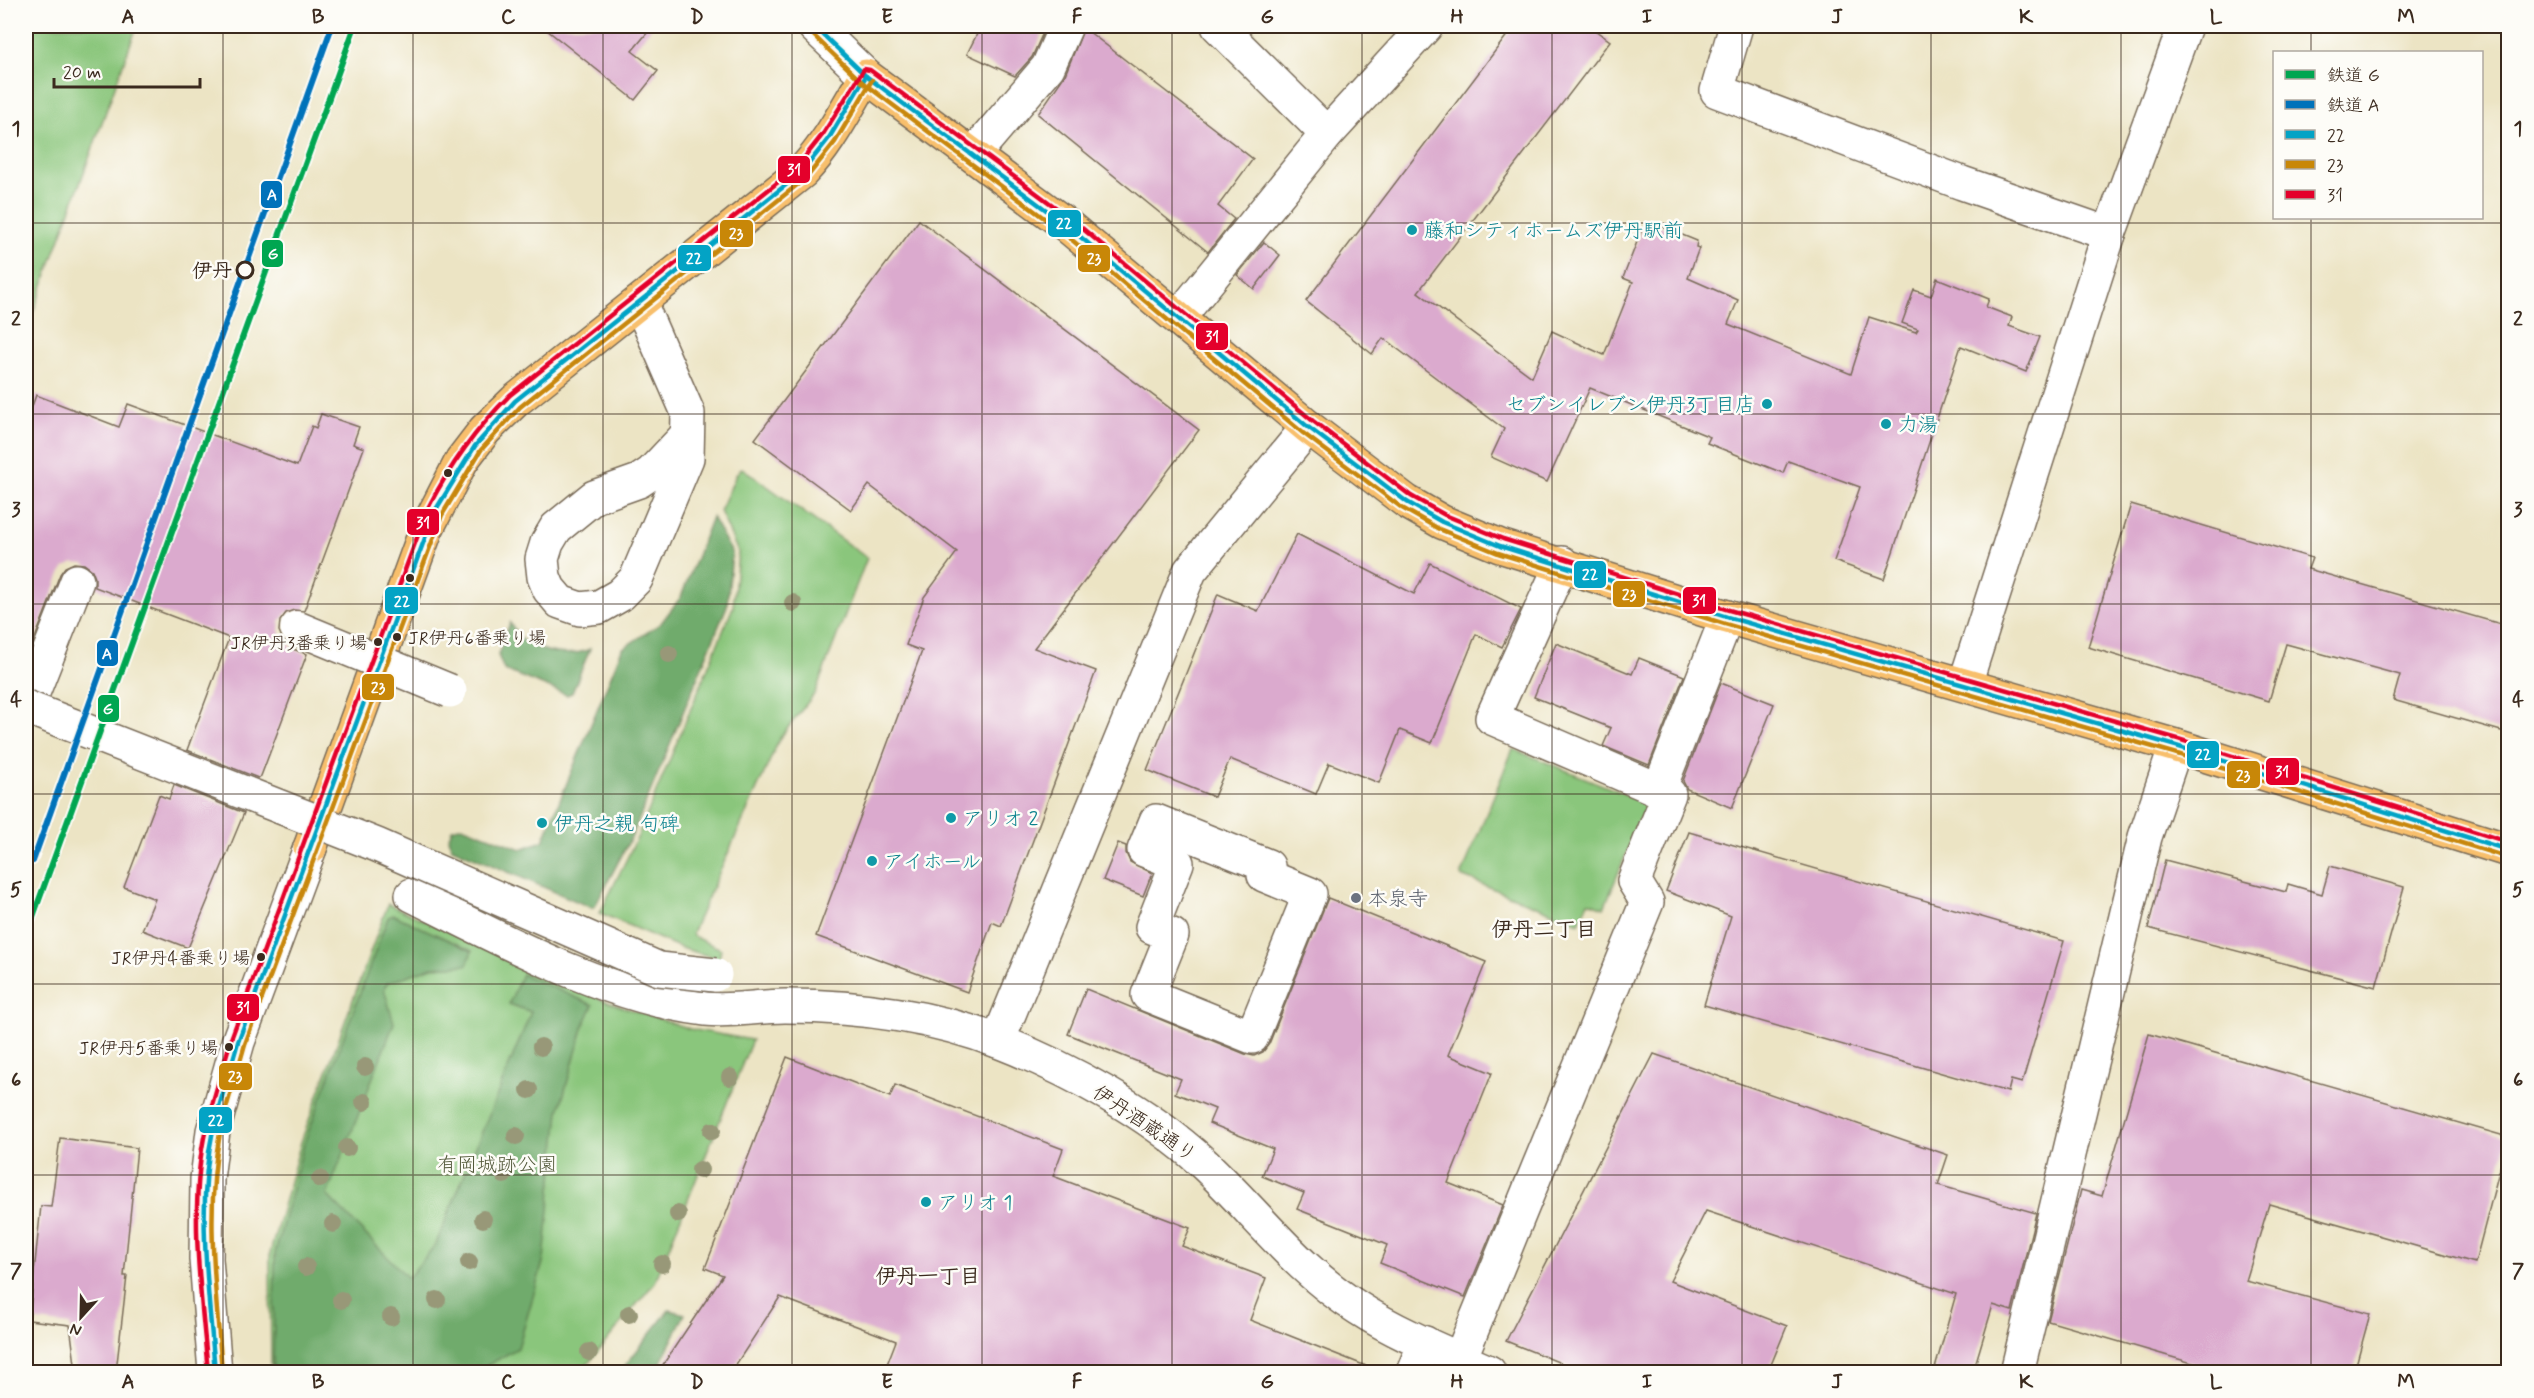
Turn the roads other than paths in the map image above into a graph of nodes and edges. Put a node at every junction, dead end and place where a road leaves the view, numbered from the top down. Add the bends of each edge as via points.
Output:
1 (814, 26) edge
2 (1066, 26) edge
3 (1218, 26) edge
4 (1426, 26) edge
5 (1736, 26) edge
6 (2185, 26) edge
7 (866, 75) junction
8 (1327, 134) junction
9 (973, 155) junction
10 (2109, 234) junction
11 (640, 303) junction
12 (1179, 317) junction
13 (1308, 427) junction
14 (686, 436) junction
15 (1562, 563) junction
16 (77, 581) dead end
17 (1726, 617) junction
18 (297, 628) dead end
19 (1965, 684) junction
20 (450, 691) dead end
21 (26, 708) edge
22 (2176, 746) junction
23 (1659, 790) junction
24 (310, 848) joint
25 (2508, 850) edge
26 (412, 895) dead end
27 (715, 975) dead end
28 (1252, 1037) joint
29 (998, 1041) junction
30 (1425, 1343) junction
31 (1460, 1359) junction
32 (215, 1372) edge
33 (1413, 1372) edge
34 (1489, 1372) edge
35 (2017, 1372) edge

1 - 7 street
2 - 9 street via 1048,67
3 - 8 street
4 - 8 street
5 - 10 street via 1718,91
6 - 10 street
7 - 9 main road
7 - 11 main road via 818,156
8 - 12 street
9 - 12 main road
10 - 19 street
11 - 14 street via 688,412
11 - 24 main road via 515,401 462,460 426,530
12 - 13 main road
13 - 15 main road via 1407,502 1442,522 1500,546
13 - 29 street via 1190,571
14 - 14 street via 687,458 636,579 620,596 599,607 580,609 560,602 546,583 542,560 546,543 556,528 594,497 651,473
15 - 17 main road
15 - 23 street via 1492,718
16 - 21 street
17 - 19 main road
17 - 23 street
18 - 20 street, bridge
19 - 22 main road
21 - 27 street, bridge via 377,845 659,969
22 - 25 main road
22 - 35 street via 2145,837
23 - 31 street via 1669,794 1634,880 1647,902
24 - 32 street via 238,1042 213,1131 207,1179 206,1259
26 - 29 street, 伊丹酒蔵通り via 547,960 664,1003 710,1010 834,1006 888,1012
28 - 28 street via 1148,995 1172,935 1152,927 1178,863 1144,850 1156,820 1268,866 1264,875 1310,894
29 - 30 street, 伊丹酒蔵通り via 1061,1069 1159,1129 1202,1162 1315,1275 1358,1308
30 - 31 street, 伊丹酒蔵通り
30 - 33 street
31 - 34 street, 伊丹酒蔵通り

